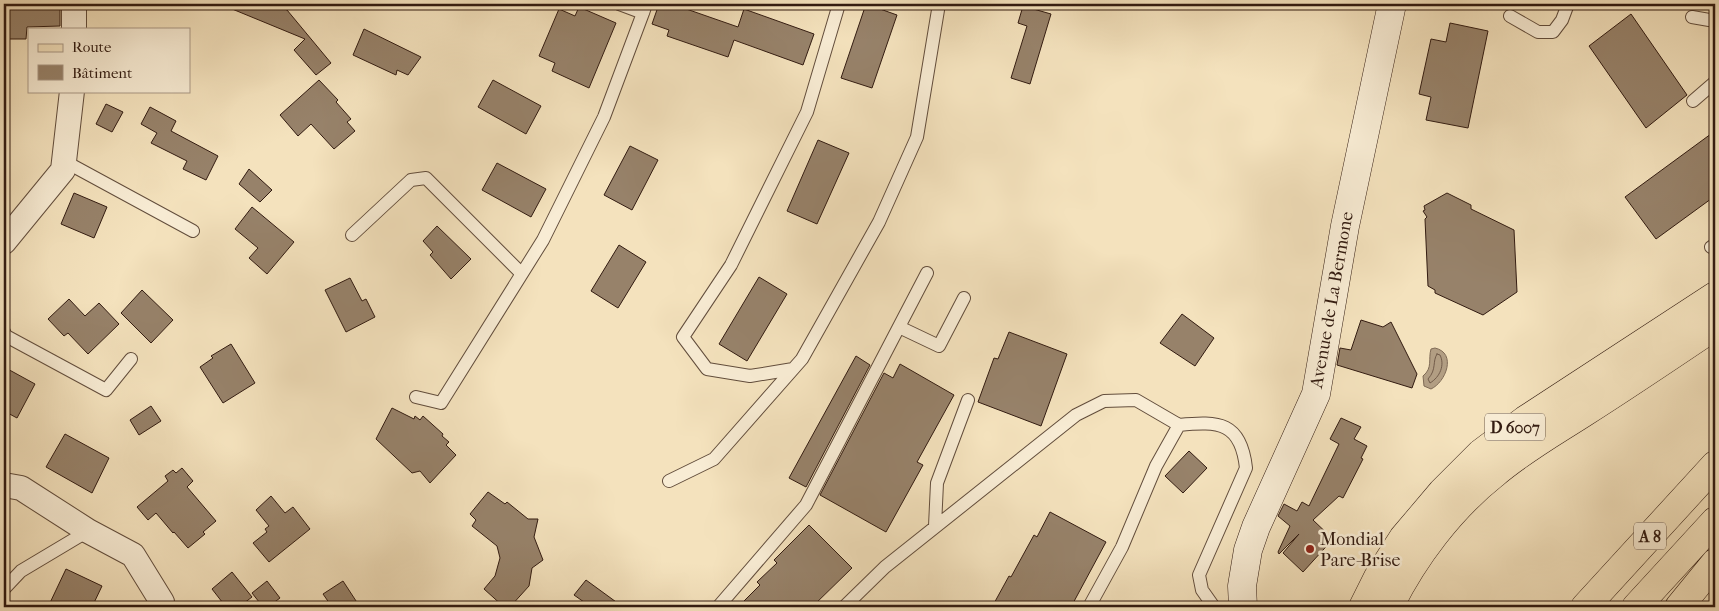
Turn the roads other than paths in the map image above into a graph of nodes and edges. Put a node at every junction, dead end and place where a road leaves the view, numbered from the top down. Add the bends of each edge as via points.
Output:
1 (74, 4) edge
2 (619, 4) edge
3 (839, 4) edge
4 (939, 4) edge
5 (1392, 4) edge
6 (1568, 4) edge
7 (644, 8) edge
8 (1510, 16) dead end
9 (1692, 17) dead end
10 (1715, 21) edge
11 (74, 28) edge
12 (1715, 82) edge
13 (72, 92) edge
14 (1693, 100) dead end
15 (64, 161) junction
16 (193, 231) dead end
17 (352, 235) dead end
18 (4, 242) edge
19 (521, 273) junction
20 (928, 273) dead end
21 (1715, 296) edge
22 (964, 298) dead end
23 (1715, 326) edge
24 (899, 327) junction
25 (4, 332) edge
26 (132, 359) dead end
27 (793, 369) junction
28 (416, 397) dead end
29 (968, 400) dead end
30 (1179, 425) junction
31 (1715, 465) edge
32 (669, 482) dead end
33 (4, 485) edge
34 (1715, 521) edge
35 (936, 526) junction
36 (88, 531) junction
37 (1715, 563) edge
38 (4, 589) edge
39 (1243, 597) edge
40 (162, 607) edge
41 (718, 607) edge
42 (844, 607) edge
43 (1089, 607) edge
44 (1214, 607) edge
45 (1262, 607) edge
46 (1363, 607) edge
47 (1389, 607) edge
48 (1585, 607) edge
49 (1636, 607) edge
50 (1679, 607) edge

1 - 11 street
2 - 7 lane
3 - 27 lane via 807,112 731,265 683,337 707,369 750,376
4 - 27 lane via 918,137 878,222 802,360
5 - 39 street, Avenue de La Bermone via 1345,226 1316,394 1256,527 1248,550
6 - 8 lane via 1553,32 1538,32
7 - 19 lane via 604,117 543,240
9 - 10 lane
12 - 14 lane
13 - 15 street
15 - 16 lane
15 - 18 street via 63,170
17 - 19 lane via 411,180 426,178
19 - 28 lane via 441,403
20 - 24 lane
21 - 46 main road, D 6007 via 1524,420 1481,453 1403,538
22 - 24 lane via 938,346
23 - 47 main road, D 6007 via 1536,442 1493,474 1424,548
24 - 41 lane via 806,505
25 - 26 lane via 106,390
27 - 32 lane via 714,459
29 - 35 lane via 937,483
30 - 35 lane via 1136,400 1104,401 1076,415
30 - 43 lane via 1156,466 1122,547
30 - 44 lane via 1206,423 1226,428 1238,438 1244,451 1246,468 1199,575 1202,590
31 - 48 main road, A 8
33 - 36 street via 21,488
34 - 49 main road, A 8
35 - 42 lane via 885,567
36 - 38 lane via 21,571
36 - 40 street via 133,554
37 - 50 main road
39 - 45 street

